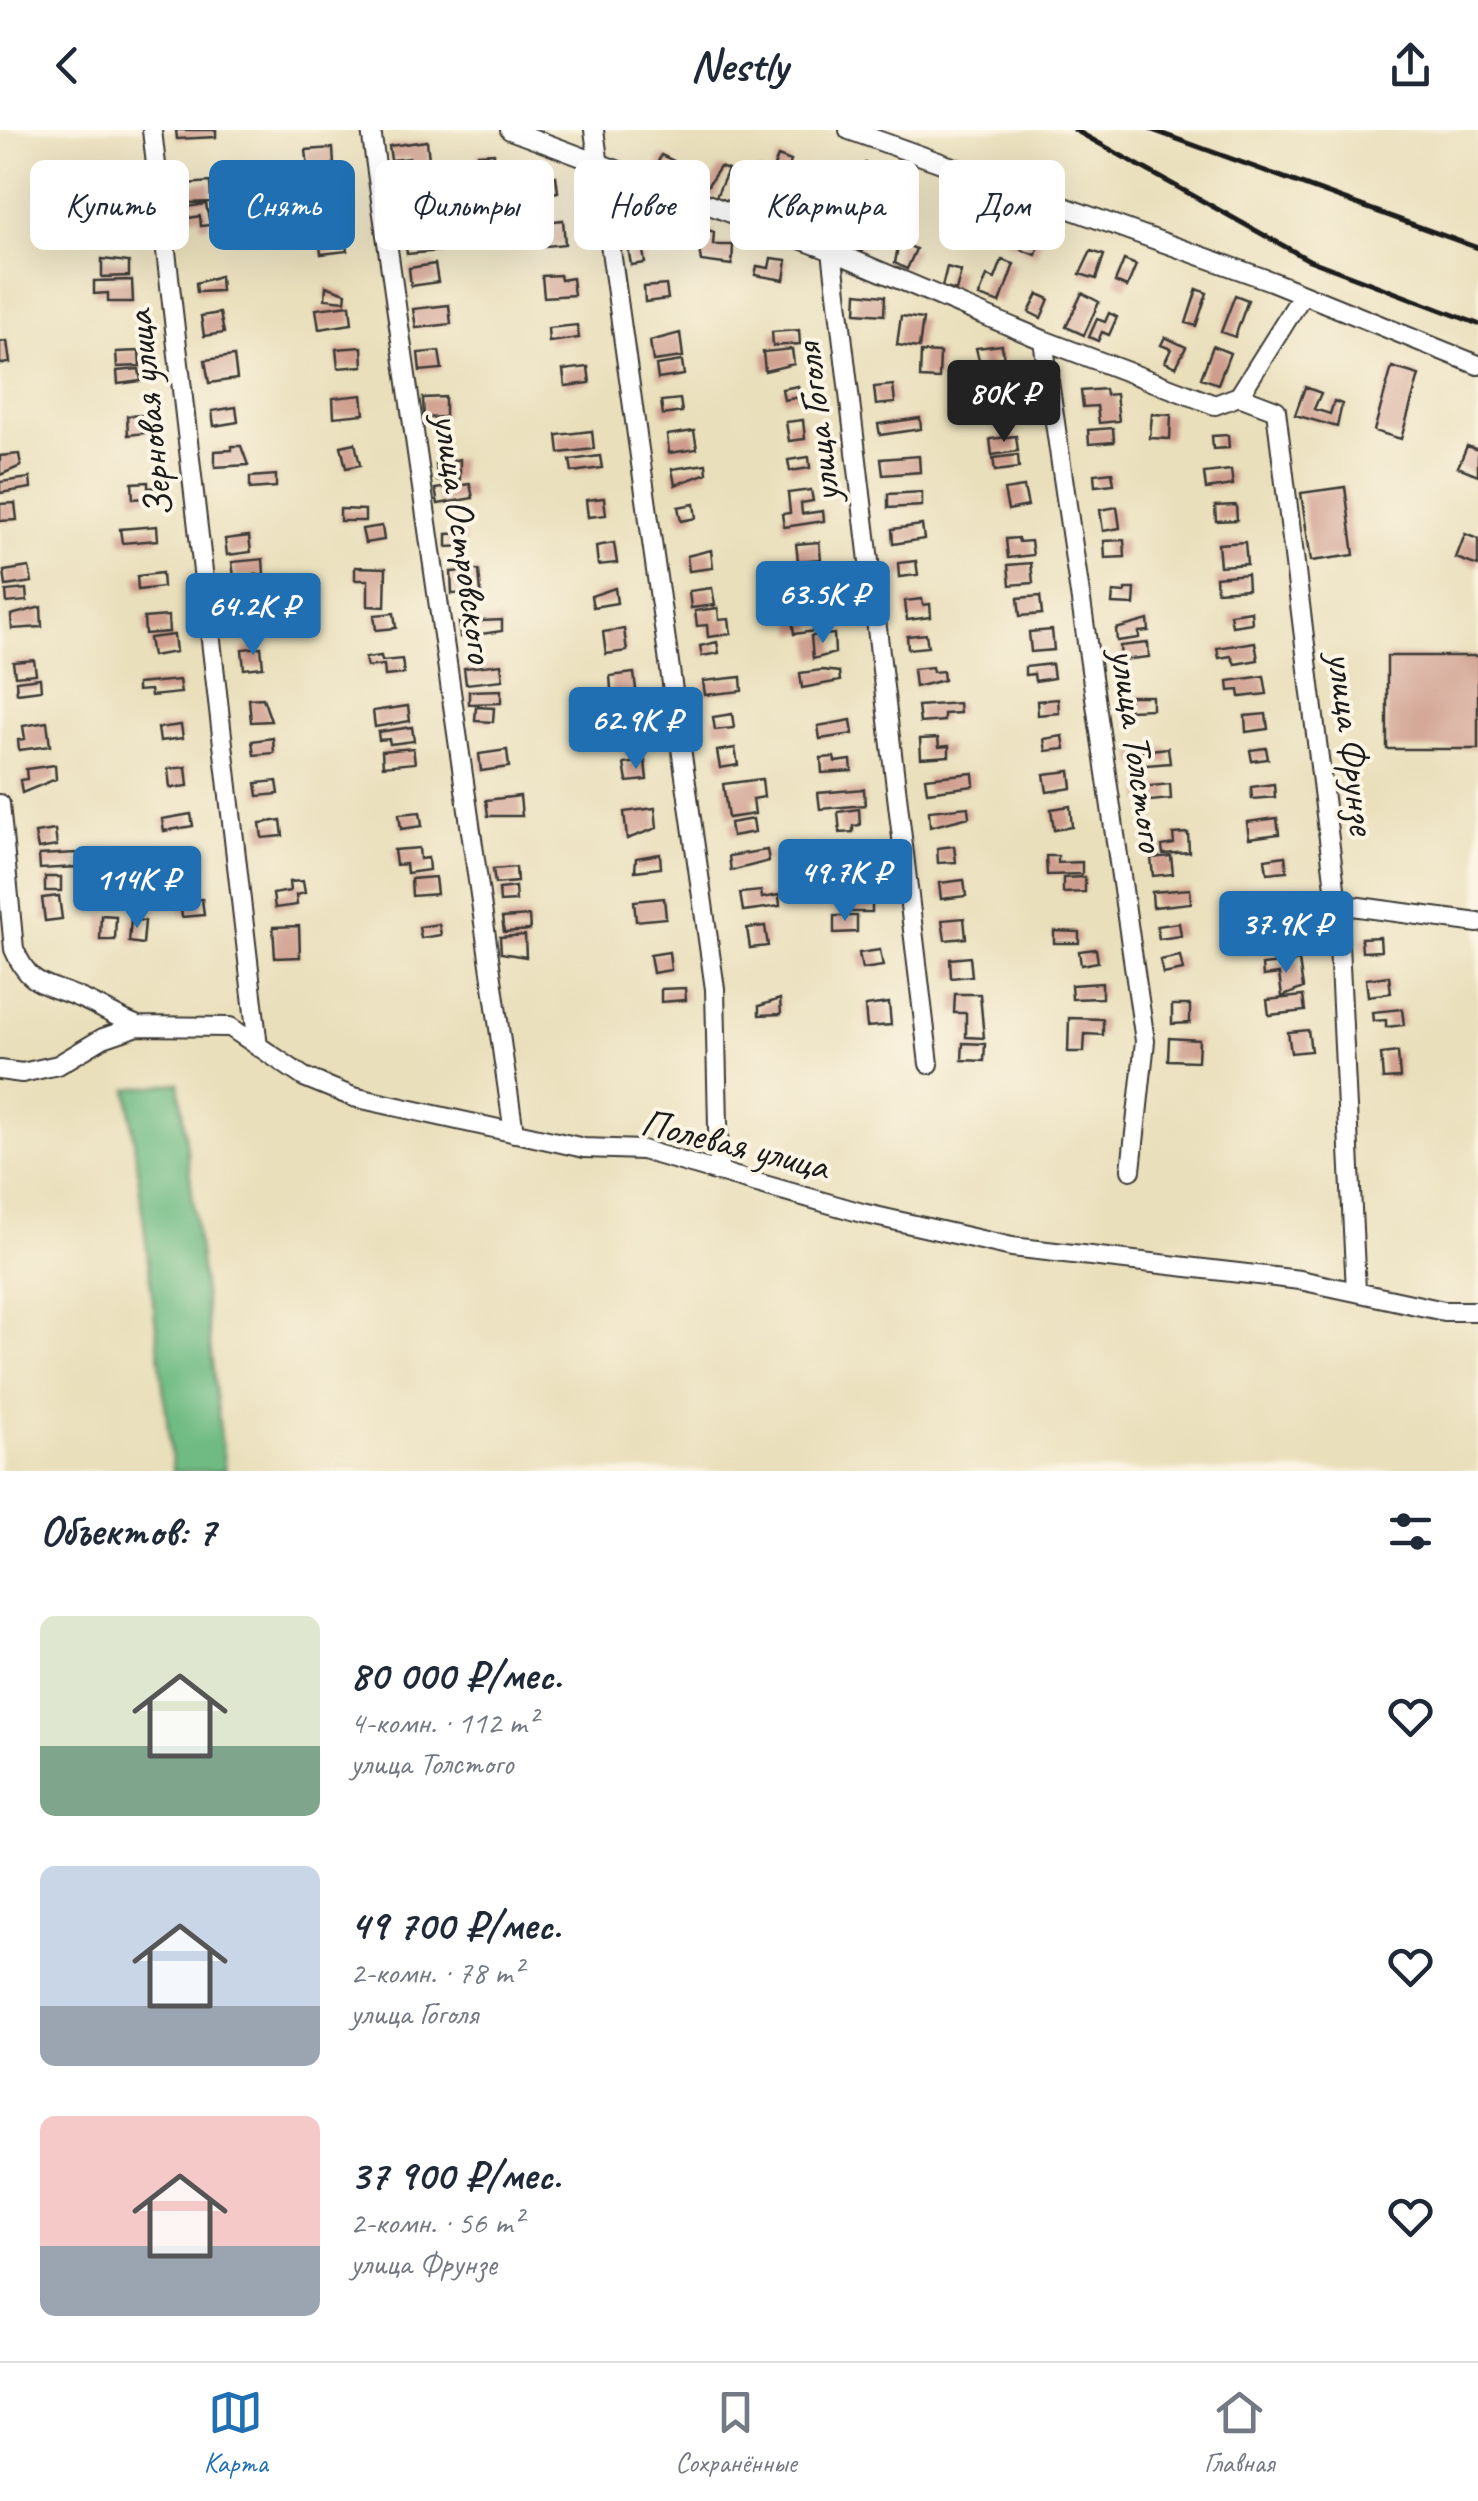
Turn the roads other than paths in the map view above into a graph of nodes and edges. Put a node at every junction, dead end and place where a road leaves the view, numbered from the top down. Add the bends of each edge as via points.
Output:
1 (152, 130) edge
2 (371, 130) edge
3 (510, 130) edge
4 (594, 130) edge
5 (848, 130) edge
6 (590, 160) edge
7 (598, 160) edge
8 (710, 205) edge
9 (610, 250) edge
10 (832, 251) junction
11 (1303, 294) junction
12 (1043, 340) junction
13 (1478, 365) edge
14 (1239, 396) junction
15 (0, 804) edge
16 (1337, 904) junction
17 (1478, 923) edge
18 (138, 1026) junction
19 (258, 1047) junction
20 (929, 1064) dead end
21 (0, 1070) edge
22 (514, 1133) junction
23 (1131, 1170) dead end
24 (718, 1171) junction
25 (1356, 1291) junction
26 (1478, 1311) edge

1 - 19 street, Зерновая улица
2 - 22 street, улица Островского
3 - 6 street
4 - 7 street
5 - 11 street
8 - 10 street
9 - 24 street via 716,989
10 - 12 street
10 - 20 street, улица Гоголя
11 - 13 street
11 - 14 street
12 - 14 street via 1215,405
12 - 23 street, улица Толстого via 1145,1041
14 - 16 street, улица Фрунзе via 1276,410
15 - 18 street via 14,949 22,970 44,987
16 - 17 street
16 - 25 street, улица Фрунзе
18 - 19 street, Полевая улица via 230,1027
18 - 21 street, Полевая улица via 58,1065
19 - 22 street, Полевая улица via 304,1078 353,1097
22 - 24 street, Полевая улица via 584,1148 642,1150
24 - 25 street, Полевая улица via 862,1214 1012,1247
25 - 26 street, Полевая улица via 1444,1311

